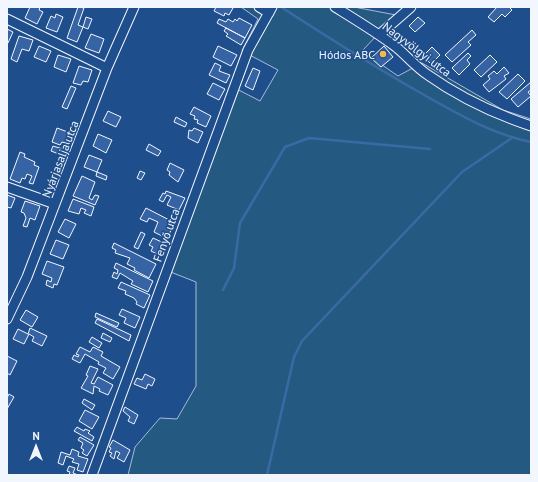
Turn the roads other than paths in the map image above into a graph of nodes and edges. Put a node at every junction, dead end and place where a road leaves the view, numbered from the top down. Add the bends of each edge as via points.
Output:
1 (134, 7) edge
2 (259, 7) edge
3 (335, 7) edge
4 (411, 7) edge
5 (270, 10) edge
6 (351, 11) edge
7 (7, 19) edge
8 (379, 35) junction
9 (108, 68) junction
10 (531, 126) edge
11 (7, 187) edge
12 (55, 204) junction
13 (7, 319) edge
14 (92, 475) edge

1 - 9 street, Nyárjasalja utca
2 - 5 street
3 - 6 street, Nagyvölgyi utca
4 - 8 street
5 - 14 street, Fenyő utca via 248,50
6 - 8 street, Nagyvölgyi utca
7 - 9 street
8 - 10 street, Nagyvölgyi utca via 427,75 489,110
9 - 12 street, Nyárjasalja utca
11 - 12 street
12 - 13 street, Nyárjasalja utca via 27,277

